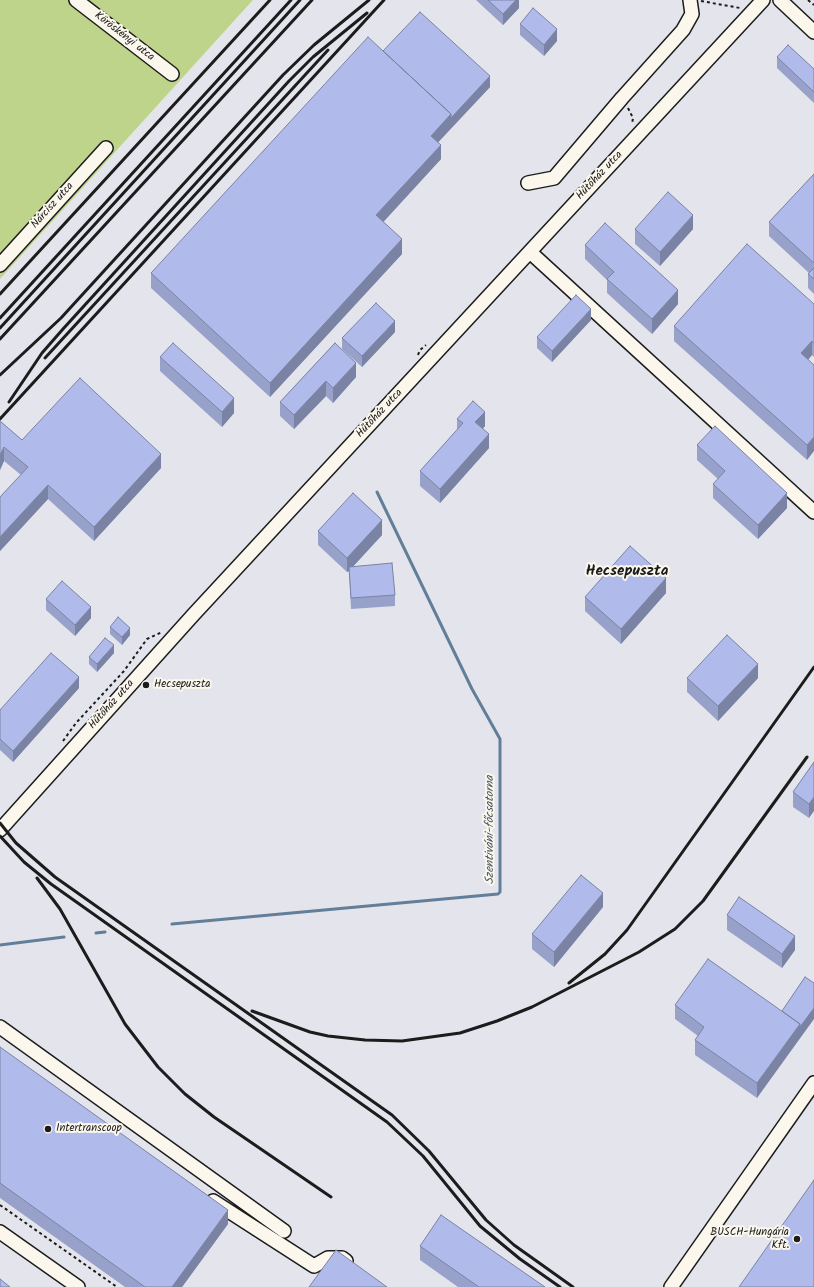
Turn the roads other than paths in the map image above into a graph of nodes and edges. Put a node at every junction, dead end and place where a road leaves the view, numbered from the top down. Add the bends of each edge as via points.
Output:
1 (76, 0) edge
2 (690, 0) edge
3 (763, 0) edge
4 (780, 0) edge
5 (814, 32) edge
6 (172, 74) dead end
7 (106, 148) dead end
8 (528, 182) dead end
9 (530, 252) junction
10 (0, 265) edge
11 (814, 512) edge
12 (0, 830) edge
13 (0, 1027) edge
14 (814, 1083) edge
15 (203, 1195) edge
16 (284, 1231) dead end
17 (0, 1232) edge
18 (354, 1266) edge
19 (78, 1287) edge
20 (671, 1287) edge

1 - 6 street, Köröskényi utca
2 - 8 street via 692,14 683,30 554,178
3 - 9 street, Hűtőház utca
4 - 5 street
7 - 10 street, Nárcisz utca
9 - 11 street
9 - 12 street, Hűtőház utca via 194,614
13 - 16 street
14 - 20 street
15 - 18 street via 314,1266 328,1258 342,1258
17 - 19 street

